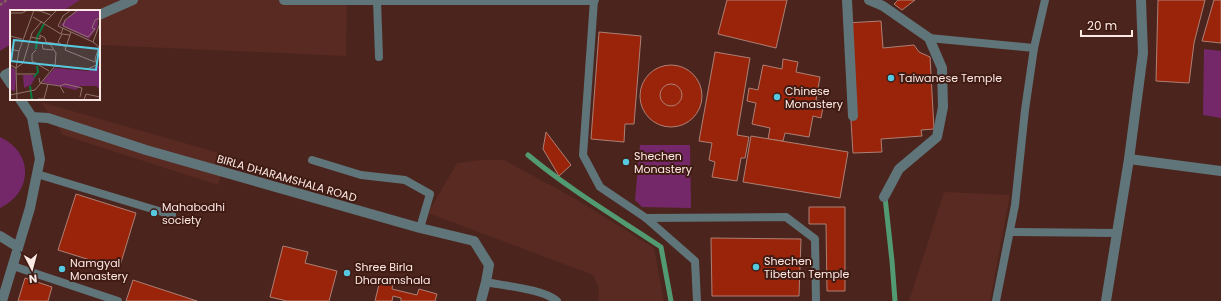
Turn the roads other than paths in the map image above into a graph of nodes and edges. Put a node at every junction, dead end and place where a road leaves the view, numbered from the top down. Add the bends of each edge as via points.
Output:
1 (133, 0) edge
2 (284, 0) edge
3 (377, 0) edge
4 (594, 0) edge
5 (847, 0) edge
6 (869, 0) edge
7 (1045, 0) edge
8 (1140, 0) edge
9 (100, 15) edge
10 (930, 38) junction
11 (1034, 48) junction
12 (379, 56) dead end
13 (21, 100) edge
14 (853, 116) dead end
15 (32, 117) junction
16 (1130, 159) junction
17 (312, 160) dead end
18 (1221, 171) edge
19 (37, 174) junction
20 (884, 197) dead end
21 (172, 215) dead end
22 (646, 218) junction
23 (420, 228) junction
24 (1010, 232) junction
25 (1116, 233) junction
26 (0, 236) edge
27 (18, 247) junction
28 (13, 266) junction
29 (486, 282) junction
30 (2, 301) edge
31 (118, 301) edge
32 (481, 301) edge
33 (557, 301) edge
34 (697, 301) edge
35 (816, 301) edge
36 (996, 301) edge
37 (1106, 301) edge

1 - 9 street
2 - 3 street
3 - 4 street
3 - 12 lane
4 - 22 lane via 583,155 600,187
5 - 14 street
6 - 10 street via 883,6
7 - 11 lane
8 - 16 street via 1143,53
10 - 11 lane
10 - 20 street via 942,68 942,107 937,136 899,169
11 - 24 lane
13 - 15 street
15 - 19 street via 40,159
15 - 23 street, BIRLA DHARAMSHALA ROAD via 48,118 146,150
16 - 18 street
16 - 25 street
17 - 23 lane via 361,175 405,180 430,194
19 - 21 lane
19 - 27 street
22 - 34 lane via 696,261
22 - 35 lane via 786,217 815,239
23 - 29 street, BIRLA DHARAMSHALA ROAD via 474,241 489,265
24 - 25 lane
24 - 36 lane
25 - 37 street
26 - 27 street
27 - 28 street
28 - 30 street
28 - 31 lane
29 - 32 street, BIRLA DHARAMSHALA ROAD
29 - 33 lane via 541,293

